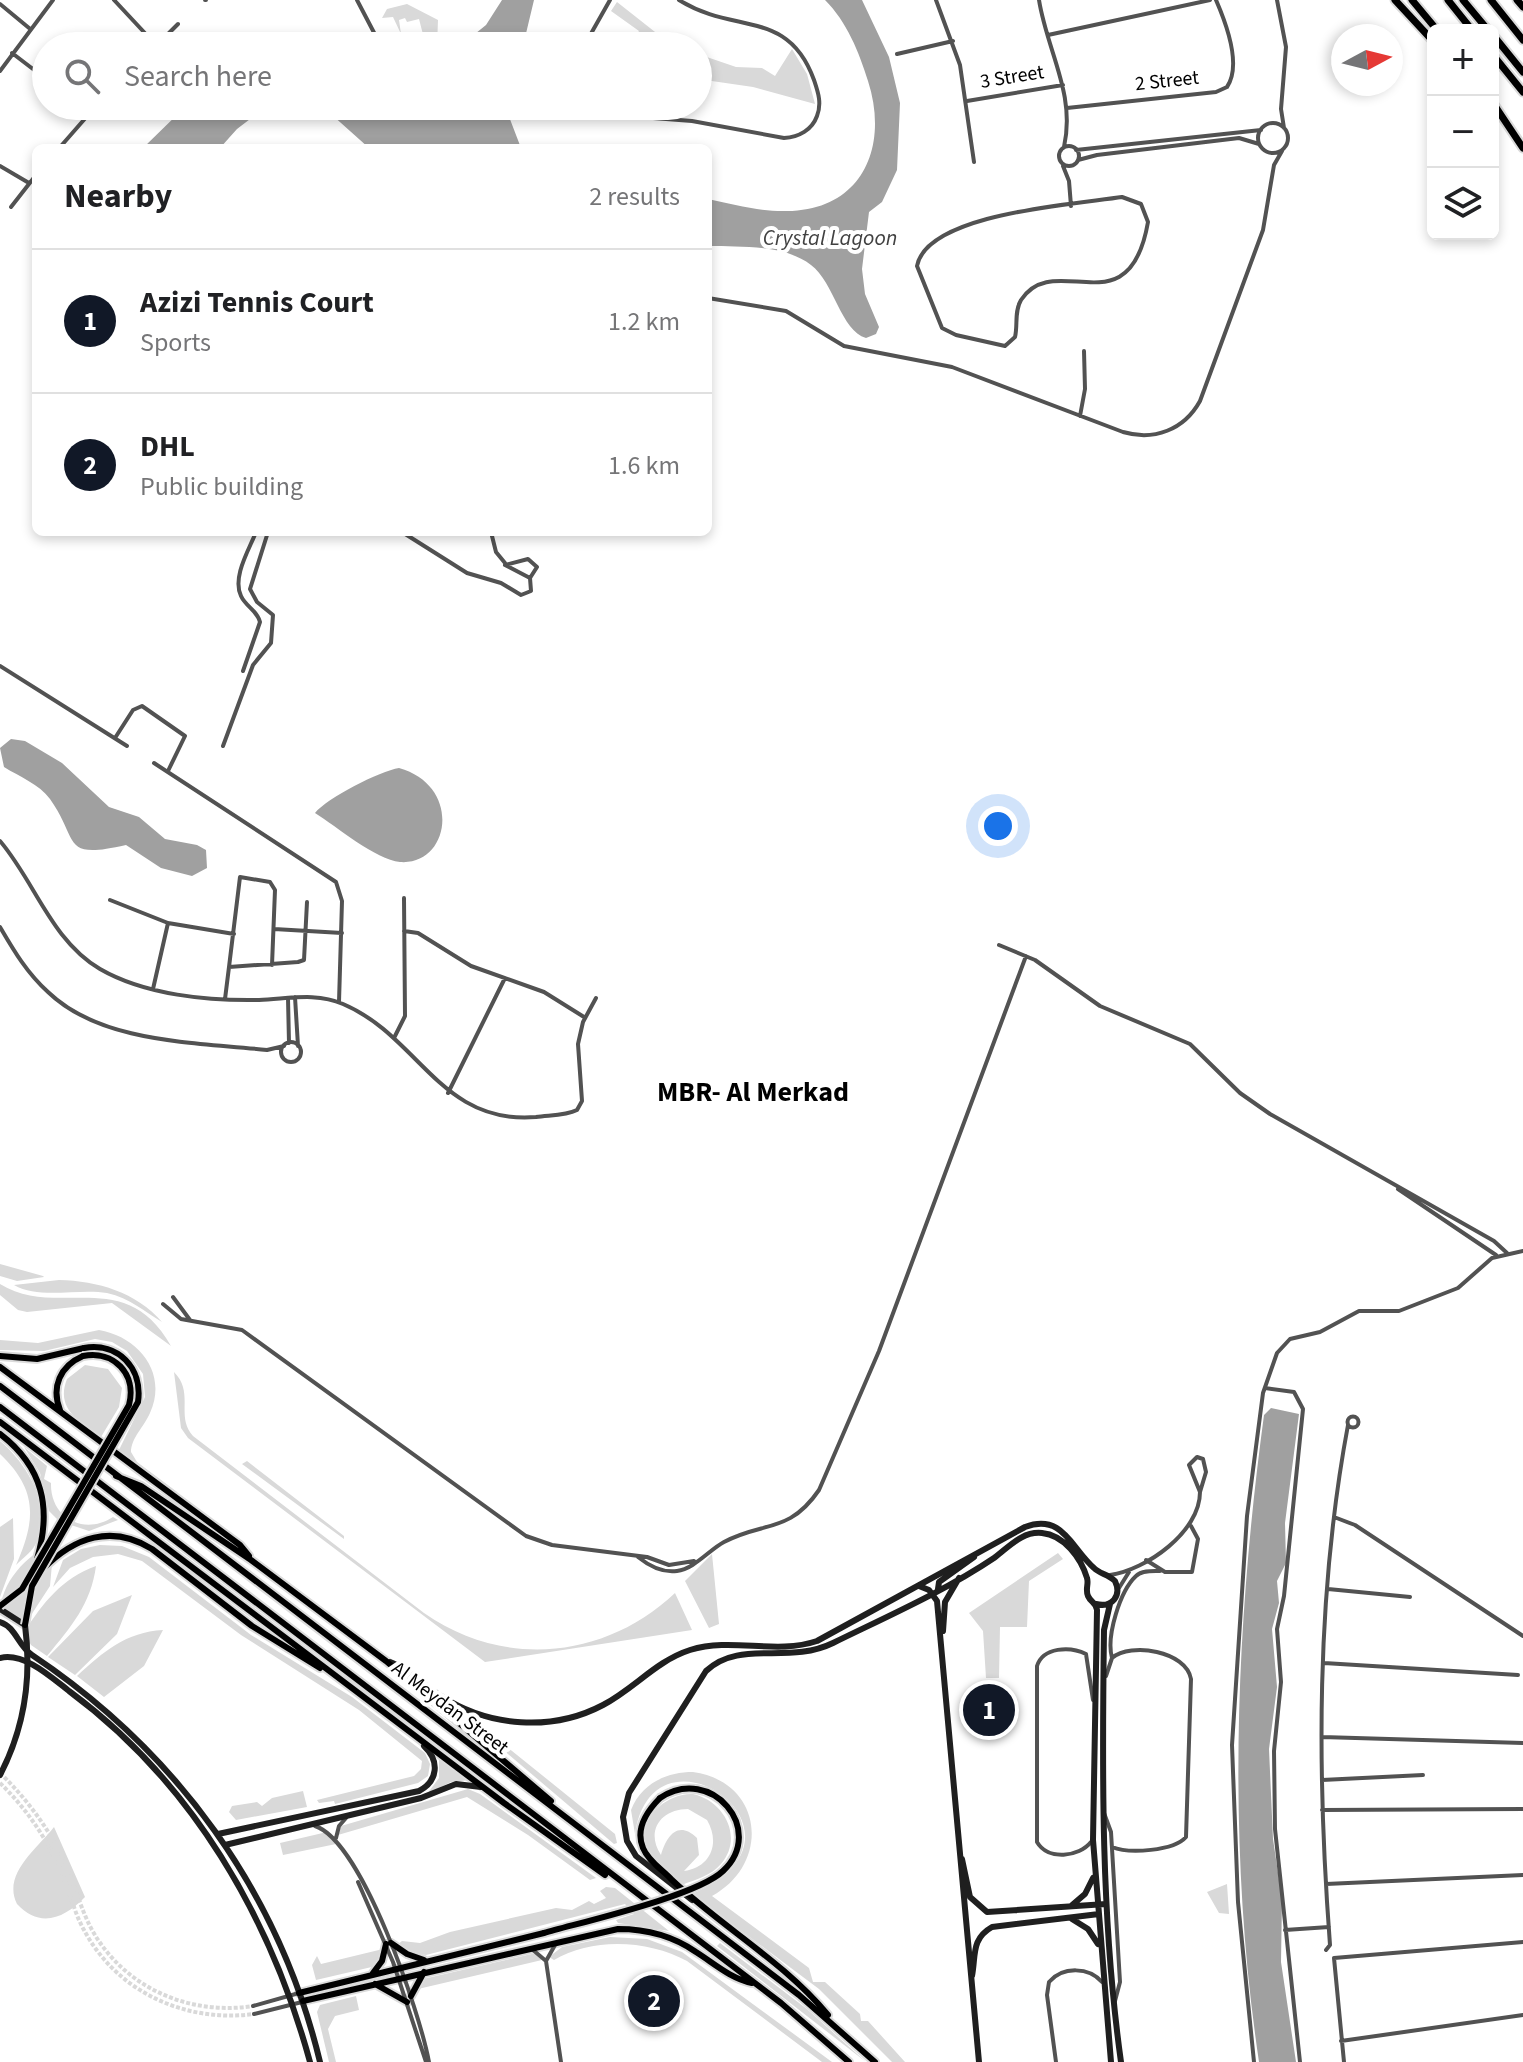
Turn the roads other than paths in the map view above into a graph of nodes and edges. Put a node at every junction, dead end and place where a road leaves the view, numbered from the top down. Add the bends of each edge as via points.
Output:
1 (53, 0) edge
2 (114, 0) edge
3 (357, 0) edge
4 (610, 0) edge
5 (679, 0) edge
6 (936, 0) edge
7 (1039, 0) edge
8 (1210, 0) edge
9 (1216, 0) edge
10 (1277, 0) edge
11 (1395, 0) edge
12 (1412, 0) edge
13 (1448, 0) edge
14 (1463, 0) edge
15 (1491, 0) edge
16 (1517, 0) edge
17 (0, 4) edge
18 (1523, 7) edge
19 (178, 24) dead end
20 (1432, 24) edge
21 (1467, 24) edge
22 (1483, 24) edge
23 (29, 28) junction
24 (143, 32) edge
25 (170, 32) edge
26 (374, 32) edge
27 (591, 32) edge
28 (1048, 35) junction
29 (1427, 35) edge
30 (1523, 40) edge
31 (953, 41) junction
32 (1499, 42) edge
33 (12, 53) junction
34 (897, 54) dead end
35 (1499, 62) edge
36 (32, 68) edge
37 (0, 71) edge
38 (1523, 72) edge
39 (1063, 85) junction
40 (1523, 92) edge
41 (966, 101) junction
42 (1281, 104) junction
43 (1067, 108) junction
44 (1499, 112) edge
45 (83, 120) edge
46 (679, 120) edge
47 (1271, 123) junction
48 (1284, 128) junction
49 (1068, 130) junction
50 (1261, 130) junction
51 (1145, 142) junction
52 (63, 144) edge
53 (1259, 144) junction
54 (1064, 147) junction
55 (1523, 148) edge
56 (1075, 149) junction
57 (1282, 151) junction
58 (1146, 152) junction
59 (1266, 152) junction
60 (974, 162) dead end
61 (1076, 163) junction
62 (1063, 165) junction
63 (1274, 165) junction
64 (0, 166) edge
65 (32, 180) edge
66 (1069, 181) junction
67 (29, 183) junction
68 (1071, 206) junction
69 (11, 207) dead end
70 (712, 299) edge
71 (1084, 351) dead end
72 (1080, 416) junction
73 (255, 536) edge
74 (267, 536) edge
75 (408, 536) edge
76 (492, 536) edge
77 (505, 563) junction
78 (530, 578) junction
79 (0, 666) edge
80 (243, 671) dead end
81 (115, 738) junction
82 (127, 746) dead end
83 (223, 746) dead end
84 (154, 763) dead end
85 (167, 772) junction
86 (0, 841) edge
87 (404, 898) dead end
88 (110, 900) dead end
89 (307, 902) dead end
90 (168, 923) junction
91 (0, 927) edge
92 (274, 929) junction
93 (306, 931) junction
94 (404, 931) junction
95 (342, 933) junction
96 (234, 934) junction
97 (999, 945) dead end
98 (1026, 956) junction
99 (272, 965) junction
100 (229, 967) junction
101 (505, 978) junction
102 (153, 989) junction
103 (295, 997) junction
104 (288, 998) junction
105 (596, 998) dead end
106 (225, 999) junction
107 (339, 1002) junction
108 (292, 1017) junction
109 (585, 1018) junction
110 (394, 1038) junction
111 (286, 1045) junction
112 (298, 1046) junction
113 (267, 1050) junction
114 (283, 1058) junction
115 (448, 1093) junction
116 (1435, 1212) junction
117 (1523, 1251) edge
118 (1507, 1253) junction
119 (1497, 1256) junction
120 (173, 1297) dead end
121 (163, 1304) dead end
122 (190, 1320) junction
123 (0, 1356) edge
124 (0, 1367) edge
125 (0, 1386) edge
126 (1265, 1388) junction
127 (0, 1407) edge
128 (62, 1413) junction
129 (0, 1422) edge
130 (1348, 1425) dead end
131 (2, 1436) edge
132 (113, 1475) junction
133 (1200, 1492) junction
134 (1334, 1517) junction
135 (1191, 1526) junction
136 (976, 1554) junction
137 (251, 1560) junction
138 (1146, 1560) junction
139 (38, 1569) junction
140 (1131, 1570) junction
141 (1160, 1571) junction
142 (1105, 1575) junction
143 (960, 1577) junction
144 (1088, 1583) junction
145 (918, 1585) junction
146 (1328, 1589) junction
147 (935, 1590) junction
148 (1118, 1590) junction
149 (1410, 1597) dead end
150 (1096, 1604) junction
151 (1110, 1604) junction
152 (0, 1607) edge
153 (0, 1622) edge
154 (25, 1625) junction
155 (1523, 1636) edge
156 (16, 1640) junction
157 (941, 1642) junction
158 (3, 1658) edge
159 (1112, 1658) junction
160 (386, 1661) junction
161 (1324, 1663) junction
162 (1518, 1675) dead end
163 (335, 1676) junction
164 (1103, 1697) junction
165 (1093, 1700) junction
166 (408, 1729) junction
167 (1322, 1737) junction
168 (1523, 1743) edge
169 (0, 1775) edge
170 (1423, 1775) dead end
171 (1322, 1780) junction
172 (485, 1788) junction
173 (1523, 1809) edge
174 (1322, 1810) junction
175 (1103, 1812) junction
176 (564, 1816) junction
177 (346, 1818) junction
178 (315, 1826) junction
179 (219, 1834) junction
180 (208, 1836) junction
181 (337, 1840) junction
182 (1093, 1840) junction
183 (226, 1845) junction
184 (215, 1846) junction
185 (1112, 1847) junction
186 (959, 1852) junction
187 (1094, 1874) junction
188 (1523, 1875) edge
189 (1326, 1884) junction
190 (632, 1891) junction
191 (695, 1901) junction
192 (1106, 1904) junction
193 (1096, 1905) junction
194 (1068, 1908) junction
195 (1107, 1914) junction
196 (1097, 1915) junction
197 (1068, 1918) junction
198 (1329, 1927) junction
199 (1285, 1930) junction
200 (564, 1939) junction
201 (1523, 1942) edge
202 (389, 1944) junction
203 (1099, 1946) junction
204 (528, 1948) junction
205 (1326, 1950) dead end
206 (428, 1960) junction
207 (546, 1961) junction
208 (398, 1968) junction
209 (425, 1971) junction
210 (370, 1975) junction
211 (401, 1977) junction
212 (1102, 1982) junction
213 (971, 1983) junction
214 (371, 1984) junction
215 (755, 1984) junction
216 (299, 1993) junction
217 (409, 1999) junction
218 (291, 2000) junction
219 (303, 2001) junction
220 (1114, 2003) junction
221 (253, 2006) tunnel mouth
222 (254, 2014) tunnel mouth
223 (1523, 2015) edge
224 (837, 2027) junction
225 (1341, 2041) junction
226 (310, 2062) edge
227 (320, 2062) edge
228 (428, 2062) edge
229 (559, 2062) edge
230 (849, 2062) edge
231 (875, 2062) edge
232 (979, 2062) edge
233 (1056, 2062) edge
234 (1111, 2062) edge
235 (1121, 2062) edge
236 (1254, 2062) edge
237 (1300, 2062) edge
238 (1344, 2062) edge

1 - 23 street
2 - 24 street
3 - 26 street
4 - 27 street
5 - 46 street via 720,19 775,30 794,42 806,61 819,109 811,126 784,138
6 - 31 street
7 - 28 street, 3 Street
8 - 28 street
9 - 43 street, 2 Street via 1229,44 1232,72 1227,87
10 - 42 street via 1286,47
11 - 29 highway
12 - 20 highway
13 - 21 highway
14 - 22 highway
15 - 30 highway
16 - 18 highway
17 - 23 street
19 - 25 street
23 - 33 street
28 - 39 street, 3 Street
31 - 34 street
31 - 41 street
32 - 38 highway
33 - 36 street
33 - 37 street
35 - 40 highway
39 - 41 street, 3 Street
39 - 43 street, 3 Street
41 - 60 street
42 - 47 street
42 - 48 street
43 - 49 street, 3 Street
44 - 55 highway
45 - 52 street
47 - 48 street
47 - 50 street
48 - 57 street via 1288,140
49 - 54 street
49 - 56 street
50 - 51 street
50 - 53 street
51 - 56 street
51 - 58 street
53 - 58 street via 1242,138
53 - 59 street
54 - 56 street
54 - 62 street via 1058,156
56 - 61 street
57 - 59 street
57 - 63 street
58 - 61 street via 1097,155
59 - 63 street
61 - 62 street
61 - 66 street
62 - 66 street
63 - 72 street via 1263,230 1192,413 1172,429 1148,436
64 - 67 street
65 - 67 street
66 - 68 street
67 - 69 street
68 - 68 street via 982,219 925,249 917,270 942,328 1005,346 1015,337 1018,306 1035,287 1054,281 1108,283 1122,276 1146,230 1144,208 1127,197
70 - 72 street via 786,311 844,346 943,365
71 - 72 street
73 - 80 street via 238,584 242,599 260,622
74 - 83 street via 250,586 254,599 273,615 272,640 253,665
75 - 78 street via 467,573 521,595 531,591
76 - 77 street
77 - 78 street
77 - 78 street via 532,560 537,569
79 - 81 street
81 - 82 street
81 - 85 street via 133,710 149,708 185,736
84 - 85 street
85 - 95 street via 332,877 341,894
86 - 102 street via 77,952 114,976
87 - 94 street
88 - 90 street
89 - 93 street
90 - 96 street
90 - 102 street
91 - 113 street via 27,970 55,999 84,1017 118,1029
92 - 93 street
92 - 96 street via 275,890 270,882 240,877
92 - 99 street
93 - 95 street
93 - 99 street via 304,960
94 - 101 street via 418,933 471,966
94 - 110 street via 405,1016
95 - 107 street
96 - 100 street
97 - 98 street
98 - 116 street via 1100,1006 1190,1044 1252,1102
98 - 122 street via 874,1364 823,1483 791,1519 769,1529 729,1540 697,1560 675,1565 526,1536 242,1330
99 - 100 street
100 - 106 street
101 - 109 street via 544,992
101 - 115 street
102 - 106 street
103 - 104 street
103 - 107 street
103 - 108 street
104 - 106 street
104 - 108 street
105 - 109 street
107 - 110 street
108 - 111 street
108 - 112 street
109 - 115 street via 577,1052 581,1104 575,1112 510,1117
110 - 115 street
111 - 112 street
111 - 113 street
111 - 114 street
112 - 114 street via 297,1060
113 - 114 street
116 - 118 street via 1498,1243
116 - 119 street
117 - 118 street
118 - 119 street
119 - 126 street via 1453,1291 1391,1314 1359,1311 1320,1332 1290,1339 1279,1350
120 - 122 street
121 - 122 street
123 - 139 main road, bridge via 37,1359 106,1348 126,1360 137,1379 138,1402
124 - 128 main road
125 - 132 main road, Al Meydan Street
126 - 199 street via 1294,1392 1303,1409 1277,1629 1281,1671 1275,1816
126 - 236 street via 1248,1508 1232,1745 1237,1888
127 - 190 main road, Al Meydan Street
128 - 137 main road via 236,1542
128 - 139 main road, bridge via 56,1394 66,1367 83,1356 102,1355 119,1364 129,1381 130,1400
129 - 163 main road
130 - 134 street
131 - 139 main road, bridge via 27,1459 43,1494 45,1525
132 - 137 main road via 141,1486
132 - 176 main road, Al Meydan Street
133 - 133 street via 1206,1466 1197,1457 1189,1465
133 - 135 street
134 - 146 street
134 - 155 street via 1355,1525
135 - 138 street
135 - 141 street via 1198,1537 1194,1570
136 - 142 street via 1025,1527 1045,1524 1066,1533
136 - 145 street
136 - 147 street
137 - 160 main road
138 - 140 street
138 - 141 street
139 - 152 main road, bridge
139 - 154 main road, bridge
139 - 163 main road via 74,1543 107,1535 141,1542 263,1634
140 - 142 street
140 - 148 street
141 - 159 street via 1133,1579 1112,1620
142 - 144 street
142 - 148 street
143 - 144 street via 1022,1537 1040,1533 1066,1544
143 - 147 street
143 - 157 street via 945,1602
144 - 150 street via 1087,1594
145 - 147 street
145 - 160 street via 810,1643 780,1648 717,1644 682,1653 607,1703 556,1721 508,1722 475,1713
146 - 149 street
146 - 161 street
147 - 157 street
147 - 191 street via 824,1647 791,1655 732,1655 702,1676 632,1788 623,1817 636,1856
148 - 151 street
150 - 151 street
150 - 165 street
151 - 164 street via 1104,1624
152 - 154 street
153 - 156 street via 12,1629
154 - 169 street, bridge via 26,1696
156 - 158 street
156 - 179 street via 135,1734
157 - 186 street
158 - 180 street via 31,1665 112,1726 166,1780
159 - 164 street
159 - 185 street via 1126,1651 1172,1656 1186,1665 1191,1679 1186,1837 1172,1846
160 - 176 main road
161 - 162 street
161 - 167 street
163 - 166 main road
164 - 175 street
165 - 182 street
165 - 182 street via 1086,1654 1053,1650 1041,1657 1037,1842 1046,1853 1073,1853
166 - 172 main road
166 - 179 street via 435,1761 434,1776 422,1789
167 - 168 street
167 - 171 street
170 - 171 street
171 - 174 street
172 - 177 street via 456,1784
172 - 190 main road
173 - 174 street
174 - 189 street
175 - 185 street
175 - 192 street
176 - 224 main road, Al Meydan Street
177 - 178 street
177 - 181 street via 337,1829
178 - 181 street
178 - 183 street
179 - 180 street
179 - 183 street
180 - 184 street
181 - 202 street
182 - 187 street
183 - 184 street
183 - 216 street
184 - 218 street via 250,1907
185 - 220 street via 1120,1982
186 - 194 street via 970,1897 983,1911
186 - 213 street
187 - 193 street
187 - 194 street via 1085,1894
188 - 189 street
189 - 198 street
190 - 215 main road, Al Meydan Street
191 - 206 main road, bridge via 650,1859 642,1846 644,1820 660,1798 692,1788 724,1801 738,1832 737,1849 726,1869 713,1878 676,1893 544,1933
191 - 224 main road via 796,1982
192 - 193 street
192 - 195 street
193 - 194 street
193 - 196 street
195 - 196 street
195 - 220 street
196 - 197 street
196 - 203 street
197 - 203 street via 1088,1929
197 - 213 street via 988,1929 975,1946
198 - 199 street
198 - 205 street
199 - 237 street
200 - 204 main road
200 - 207 street
200 - 215 main road via 609,1930 651,1933
201 - 225 street via 1336,1957 1332,1964
202 - 206 main road
202 - 208 street
202 - 210 main road
203 - 212 street
204 - 207 street
204 - 209 main road
206 - 208 main road
207 - 229 street
208 - 210 main road
208 - 211 street
209 - 211 main road
209 - 217 main road
210 - 216 main road
211 - 214 main road
211 - 217 street
212 - 233 street via 1084,1970 1060,1973 1049,1982
212 - 234 street
213 - 232 street
214 - 217 main road
214 - 219 main road
215 - 230 main road, Al Meydan Street
216 - 218 street
216 - 219 street
217 - 228 street
218 - 219 street
218 - 221 street
218 - 222 street
218 - 226 street
219 - 227 street
220 - 235 street
223 - 225 street
224 - 231 main road, Al Meydan Street
225 - 238 street

